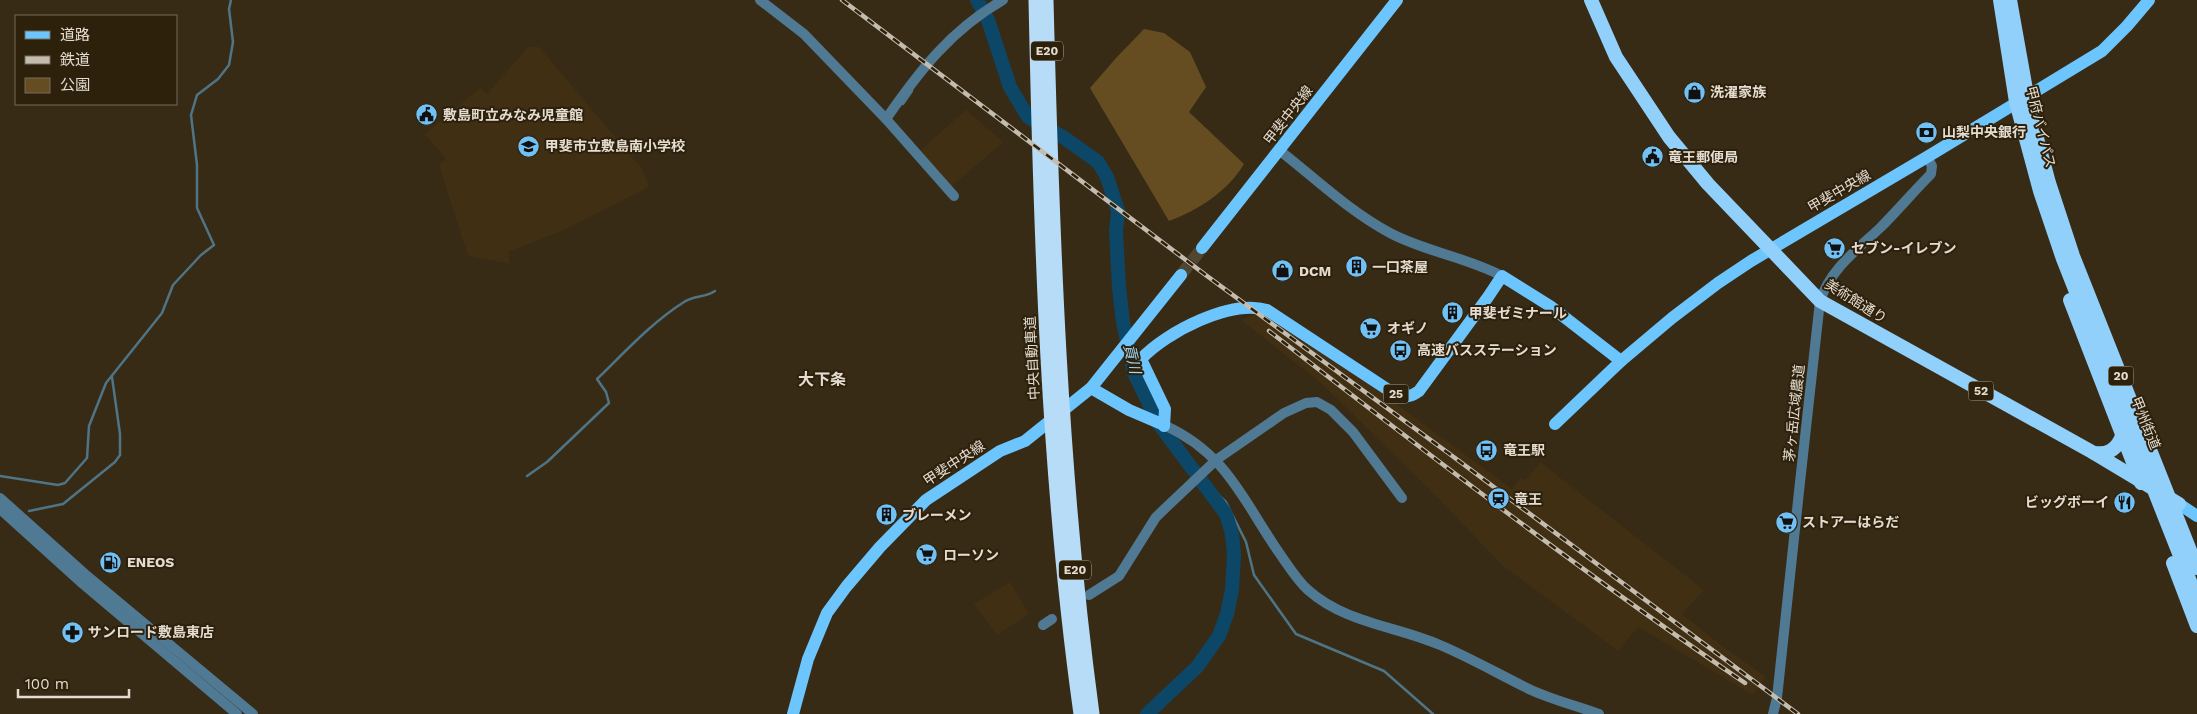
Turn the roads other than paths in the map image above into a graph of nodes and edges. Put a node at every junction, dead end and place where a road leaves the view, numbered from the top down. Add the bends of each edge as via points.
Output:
1 (760, 0) edge
2 (1003, 0) edge
3 (1036, 0) edge
4 (1046, 0) edge
5 (1397, 0) edge
6 (1591, 0) edge
7 (2000, 0) edge
8 (2010, 0) edge
9 (2149, 0) edge
10 (1043, 98) junction
11 (2022, 99) junction
12 (886, 119) junction
13 (1279, 150) junction
14 (1927, 157) junction
15 (2045, 187) junction
16 (954, 196) dead end
17 (1202, 248) tunnel mouth
18 (1770, 249) junction
19 (2068, 258) junction
20 (1181, 275) tunnel mouth
21 (1502, 276) junction
22 (1820, 301) junction
23 (1621, 361) junction
24 (1091, 388) junction
25 (1555, 424) dead end
26 (1164, 425) junction
27 (1058, 430) junction
28 (2122, 436) junction
29 (2094, 454) junction
30 (1216, 460) junction
31 (2140, 482) junction
32 (0, 498) edge
33 (1402, 498) dead end
34 (2179, 504) junction
35 (0, 509) edge
36 (2197, 516) edge
37 (2197, 548) edge
38 (2197, 568) edge
39 (1088, 595) dead end
40 (2197, 599) edge
41 (2197, 626) edge
42 (238, 714) edge
43 (253, 714) edge
44 (793, 714) edge
45 (1081, 714) edge
46 (1092, 714) edge
47 (1599, 714) edge
48 (1773, 714) edge

1 - 12 street via 804,34
2 - 12 street via 947,40 926,63
3 - 10 highway, 中央自動車道 / E20
4 - 10 highway, 中央自動車道 / E20
5 - 13 main road, 甲斐中央線
6 - 18 highway, 美術館通り / 52 via 1616,57 1669,137 1708,184
7 - 11 highway, 甲府バイパス / 20
8 - 11 highway, 甲府バイパス / 20
9 - 11 main road, 甲斐中央線 via 2102,51
10 - 27 highway, 中央自動車道 / E20
11 - 14 main road, 甲斐中央線
11 - 15 highway, 甲府バイパス / 20
12 - 16 street
13 - 17 main road, 甲斐中央線
13 - 21 street via 1391,234 1468,260
14 - 18 main road, 甲斐中央線
14 - 22 street, 茅ヶ岳広域農道 via 1932,166 1931,174 1841,264
15 - 19 highway, 甲府バイパス / 20
15 - 28 highway via 2039,210
15 - 34 highway via 2056,190
18 - 22 highway, 美術館通り / 52
18 - 23 main road, 甲斐中央線 via 1718,283
19 - 38 highway, 甲州街道 / 20
19 - 40 highway, 甲州街道 / 20
20 - 24 main road, 甲斐中央線
21 - 23 main road via 1550,306
21 - 26 main road, 25 via 1419,391 1408,397 1396,395 1267,310 1254,306 1228,311 1183,328 1141,359 1165,409
22 - 29 highway, 美術館通り / 52
22 - 48 street, 茅ヶ岳広域農道
23 - 25 main road, 甲斐中央線
24 - 26 main road
24 - 44 main road, 甲斐中央線 via 1025,440 1000,451 926,500 880,547 827,613 808,658
26 - 30 street via 1201,446
27 - 45 highway, 中央自動車道 / E20 via 1055,485
27 - 46 highway, 中央自動車道 / E20
28 - 29 highway via 2108,453
28 - 31 highway
29 - 31 highway, 美術館通り / 52
30 - 33 street via 1284,413 1306,403 1317,402 1353,432
30 - 39 street via 1156,517 1118,576
30 - 47 street via 1292,572 1321,601 1350,615 1438,644 1532,690
31 - 34 highway, 美術館通り / 52
31 - 41 highway
32 - 43 street via 85,574
34 - 36 main road
34 - 37 highway
35 - 42 street via 83,584

